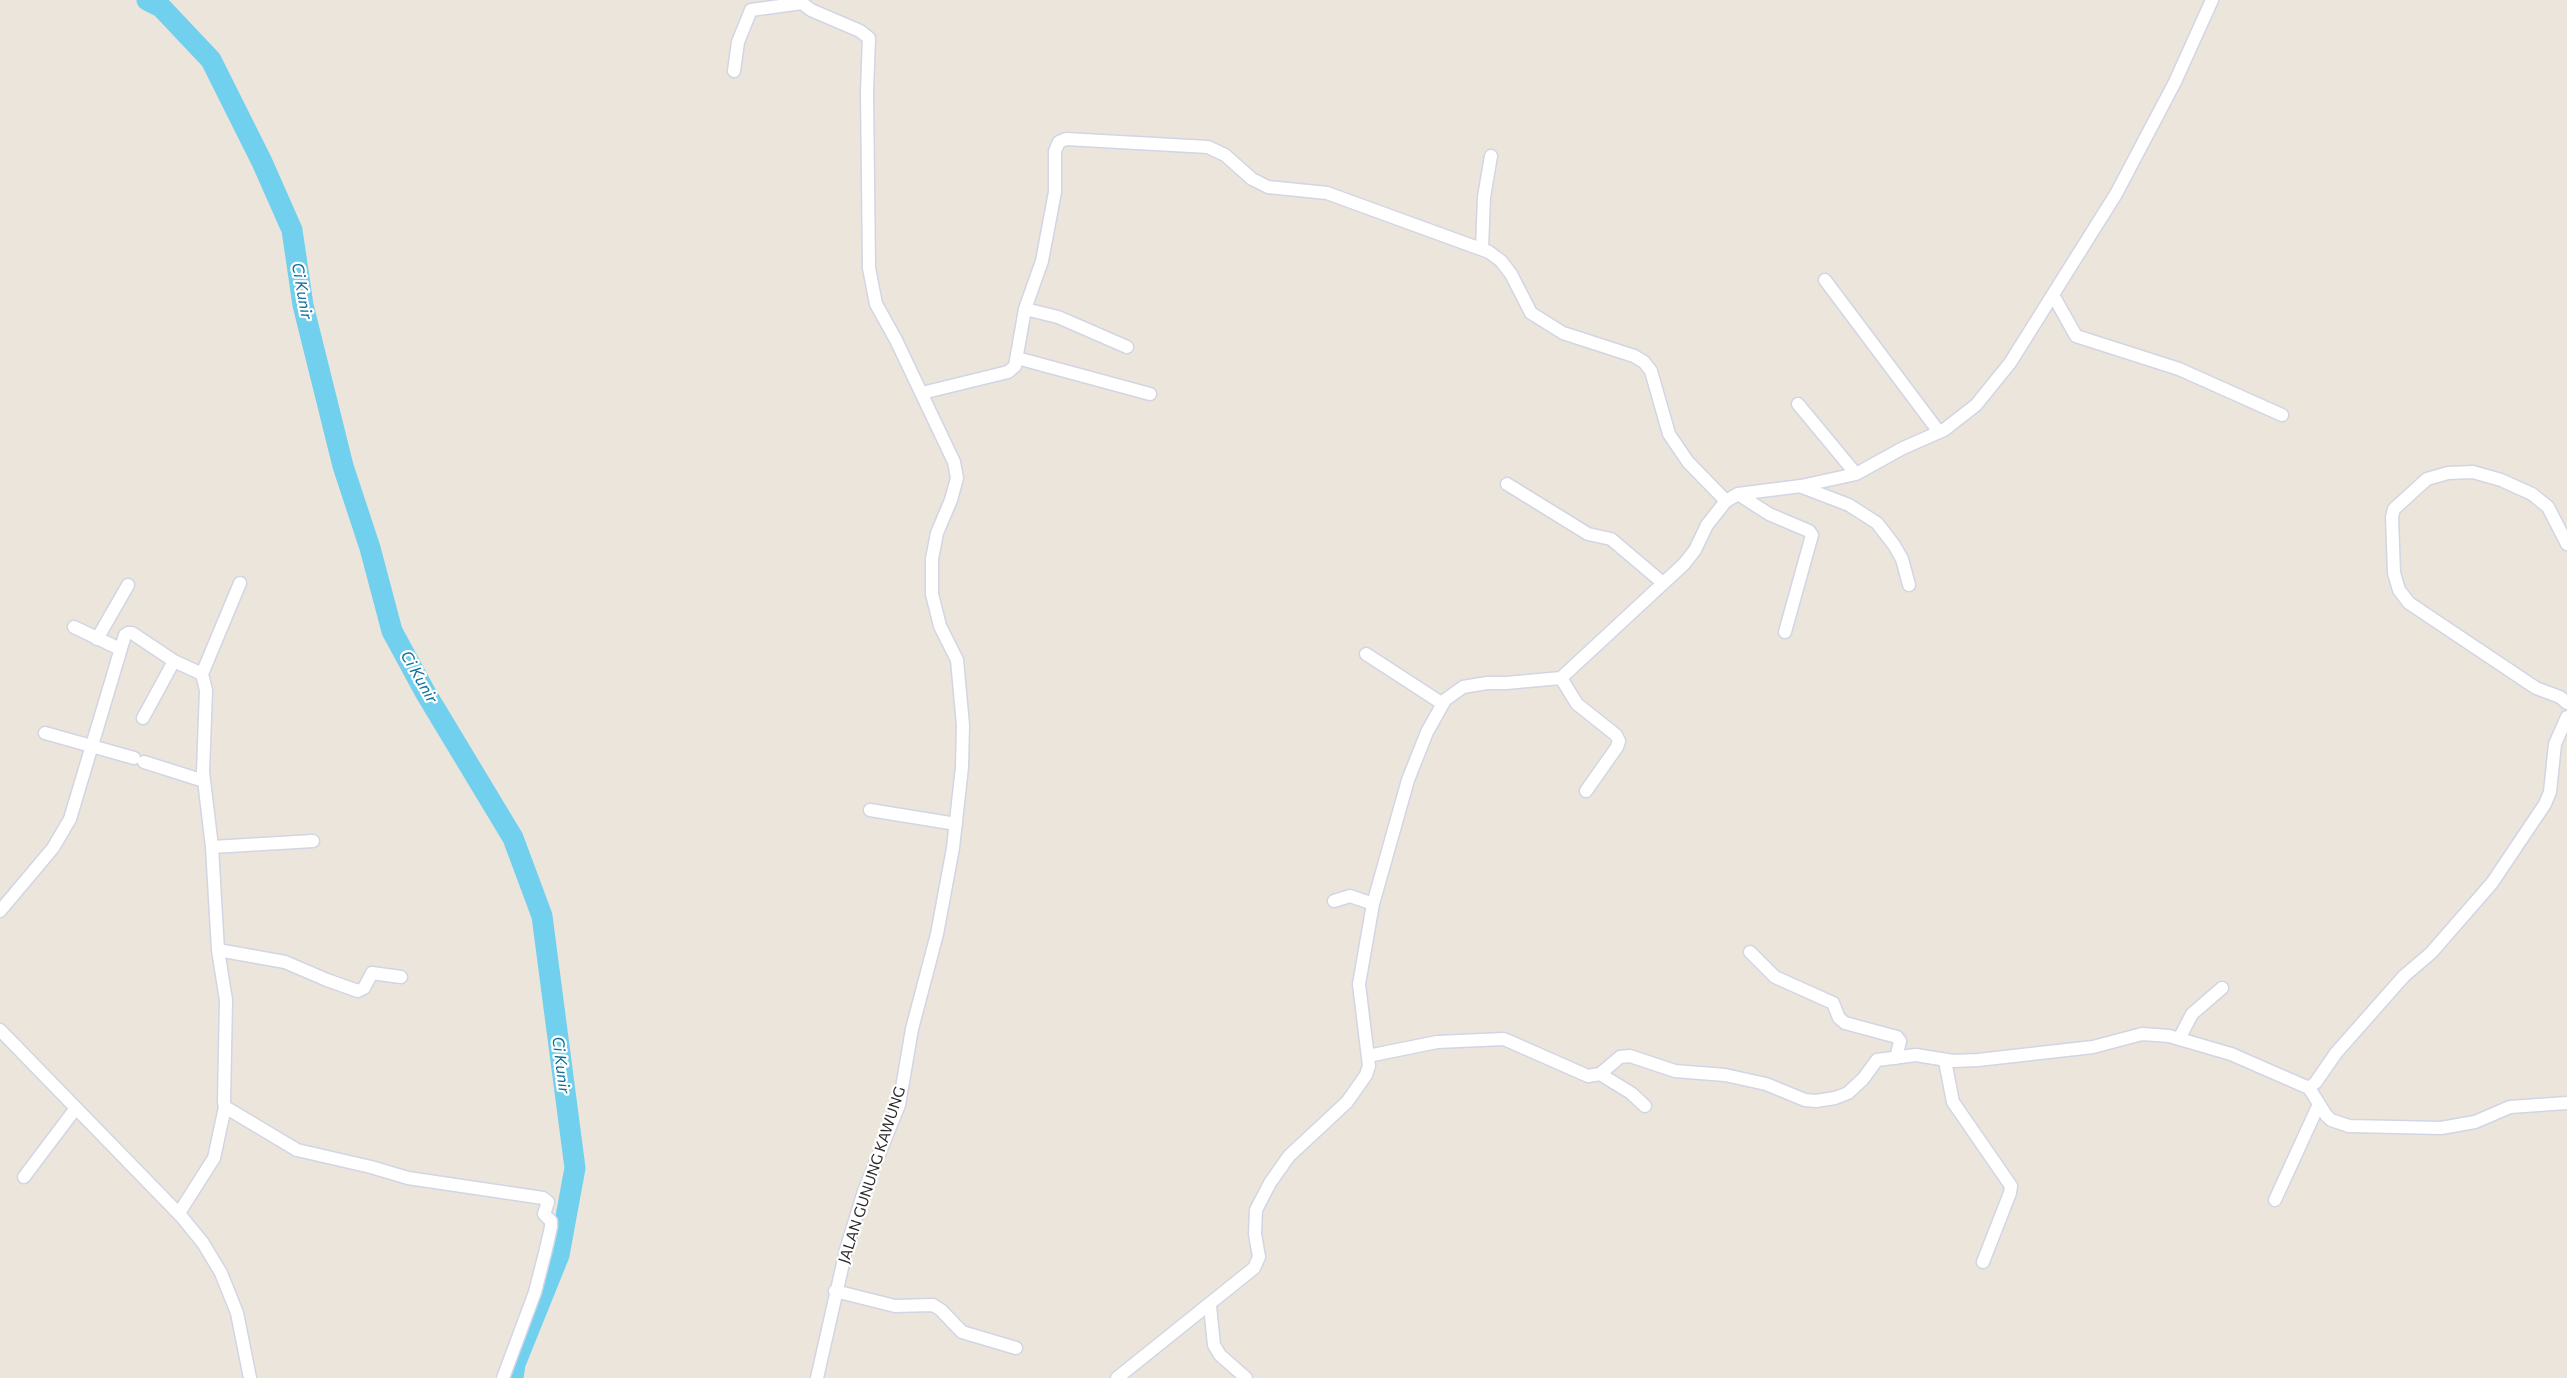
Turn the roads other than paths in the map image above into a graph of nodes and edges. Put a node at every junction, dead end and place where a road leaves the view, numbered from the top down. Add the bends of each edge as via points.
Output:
1 (2212, 0) edge
2 (800, 2) edge
3 (734, 71) dead end
4 (1491, 156) dead end
5 (1482, 249) junction
6 (1826, 280) dead end
7 (2054, 295) junction
8 (1025, 308) junction
9 (1127, 347) dead end
10 (1017, 358) junction
11 (922, 393) junction
12 (1150, 394) dead end
13 (1798, 404) dead end
14 (2282, 415) dead end
15 (1940, 432) junction
16 (1856, 474) junction
17 (1507, 484) dead end
18 (1801, 486) junction
19 (1738, 494) junction
20 (1726, 501) junction
21 (2567, 544) edge
22 (240, 583) dead end
23 (1664, 584) junction
24 (128, 585) dead end
25 (1909, 585) dead end
26 (74, 627) dead end
27 (1785, 632) dead end
28 (97, 639) junction
29 (120, 649) junction
30 (1366, 654) dead end
31 (174, 661) junction
32 (202, 674) junction
33 (1561, 678) junction
34 (2567, 703) edge
35 (1443, 704) junction
36 (2567, 717) edge
37 (143, 718) dead end
38 (44, 733) dead end
39 (92, 746) junction
40 (204, 782) junction
41 (1586, 791) dead end
42 (870, 810) dead end
43 (956, 824) junction
44 (313, 841) dead end
45 (212, 847) junction
46 (1334, 901) dead end
47 (1373, 904) junction
48 (0, 911) edge
49 (218, 950) junction
50 (1750, 952) dead end
51 (401, 977) dead end
52 (2222, 988) dead end
53 (0, 1030) edge
54 (2179, 1038) junction
55 (1368, 1056) junction
56 (1896, 1058) junction
57 (1945, 1060) junction
58 (1600, 1074) junction
59 (2309, 1088) junction
60 (2567, 1103) edge
61 (2319, 1104) junction
62 (1645, 1106) dead end
63 (226, 1107) junction
64 (76, 1108) junction
65 (24, 1178) dead end
66 (2275, 1200) dead end
67 (179, 1213) junction
68 (1983, 1262) dead end
69 (836, 1292) junction
70 (1210, 1306) junction
71 (1016, 1348) dead end
72 (250, 1378) edge
73 (504, 1378) edge
74 (817, 1378) edge
75 (1117, 1378) edge
76 (1246, 1378) edge

1 - 7 street via 2130,170
2 - 3 street via 751,10 738,42
2 - 11 street, JALAN GUNUNG KAWUNG via 869,38 866,91 869,268 876,304
4 - 5 street via 1484,197
5 - 8 street via 1327,193 1268,187 1252,179 1225,155 1208,147 1064,140 1055,150 1055,192 1042,261
5 - 20 street via 1501,262 1511,274 1531,313 1539,319 1563,333 1644,362 1651,371 1669,434 1688,462
6 - 15 street
7 - 14 street via 2076,336 2179,369
7 - 15 street via 1988,392 1976,406
8 - 9 street via 1058,317
8 - 10 street
10 - 11 street via 1013,369 1008,372
10 - 12 street
11 - 43 street, JALAN GUNUNG KAWUNG via 954,462 956,478 937,534 932,559 932,594 940,626 957,660 961,686 963,725
13 - 16 street
15 - 16 street
16 - 18 street
17 - 23 street via 1588,534 1611,539
18 - 19 street
18 - 25 street via 1850,505 1877,523 1898,552
19 - 20 street
19 - 27 street via 1812,535
20 - 23 street via 1707,525 1695,550
21 - 34 street via 2548,507 2532,494 2473,472 2448,473 2427,479 2394,510 2392,517 2394,573 2409,603 2536,688
22 - 32 street
23 - 33 street
24 - 28 street
26 - 28 street
28 - 29 street
29 - 31 street via 125,636 132,633
29 - 39 street
30 - 35 street
31 - 32 street
31 - 37 street
32 - 40 street via 206,690
33 - 35 street via 1463,686
33 - 41 street via 1577,704 1616,735 1619,741
35 - 47 street via 1427,732 1408,780
36 - 59 street via 2555,744 2550,792 2545,804 2492,884 2430,953 2404,976
38 - 39 street
39 - 40 street
39 - 48 street via 70,819 61,836 35,872
40 - 45 street
42 - 43 street
43 - 69 street, JALAN GUNUNG KAWUNG via 937,934 912,1029 899,1105 864,1191
44 - 45 street
45 - 49 street
46 - 47 street via 1350,896
47 - 55 street via 1359,984
49 - 51 street via 285,962 358,991 364,988 372,973
49 - 63 street via 226,1000
50 - 56 street via 1780,979 1833,1003 1839,1018 1845,1023 1897,1037 1900,1041
52 - 54 street via 2192,1014
53 - 64 street
54 - 57 street via 2142,1034 2093,1047 1978,1060
54 - 59 street via 2231,1054
55 - 58 street via 1437,1042 1504,1039 1583,1075
55 - 70 street via 1366,1075 1354,1093 1289,1156 1262,1196 1256,1210 1255,1234 1259,1257 1254,1268
56 - 57 street via 1916,1055
56 - 58 street via 1877,1060 1863,1080 1848,1093 1816,1101 1766,1084 1725,1075 1675,1071 1630,1056 1620,1057
57 - 68 street via 1953,1102 2011,1186
58 - 62 street
59 - 61 street
60 - 61 street via 2517,1106 2467,1124 2426,1129 2340,1124 2326,1116
61 - 66 street
63 - 67 street via 214,1158
63 - 73 street via 297,1150 408,1178 543,1198 548,1202 544,1214 551,1222 551,1228 546,1249
64 - 65 street
64 - 67 street
67 - 72 street via 204,1243 221,1273 237,1313
69 - 71 street via 895,1306 933,1305 962,1332
69 - 74 street, JALAN GUNUNG KAWUNG
70 - 75 street
70 - 76 street via 1214,1345 1220,1355

